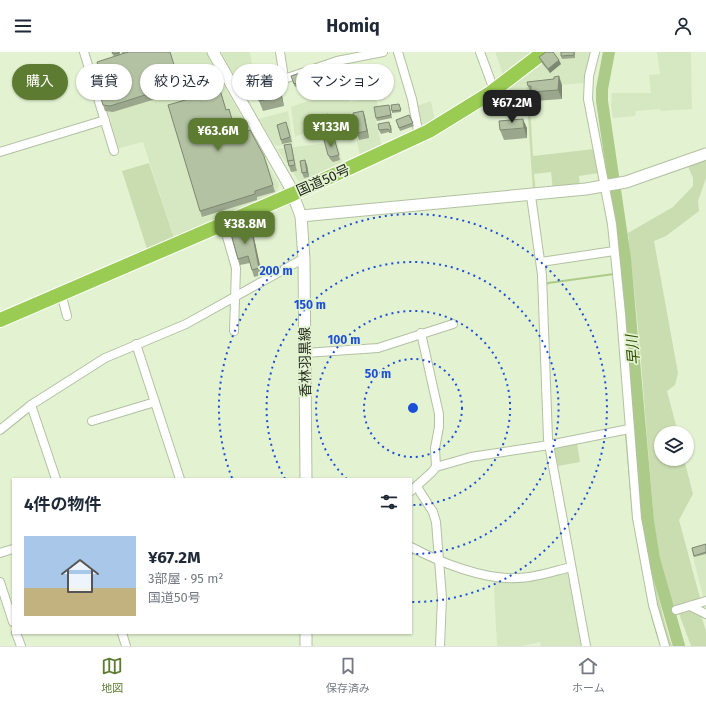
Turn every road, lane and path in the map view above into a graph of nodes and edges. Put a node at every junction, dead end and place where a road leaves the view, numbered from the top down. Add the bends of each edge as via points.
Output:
1 (84, 52) edge
2 (213, 52) edge
3 (280, 52) edge
4 (383, 52) edge
5 (398, 52) edge
6 (480, 52) edge
7 (544, 52) edge
8 (595, 52) edge
9 (282, 64) edge
10 (288, 77) edge
11 (230, 81) joint
12 (494, 90) junction
13 (104, 120) junction
14 (419, 136) junction
15 (114, 151) dead end
16 (0, 152) edge
17 (706, 154) edge
18 (605, 186) junction
19 (293, 194) junction
20 (531, 196) junction
21 (301, 216) junction
22 (223, 223) junction
23 (614, 251) junction
24 (304, 260) junction
25 (541, 262) junction
26 (61, 293) junction
27 (236, 296) junction
28 (68, 316) dead end
29 (0, 320) edge
30 (453, 324) dead end
31 (234, 331) dead end
32 (421, 333) junction
33 (136, 344) junction
34 (305, 352) junction
35 (155, 402) junction
36 (31, 405) junction
37 (92, 421) dead end
38 (629, 428) junction
39 (0, 430) edge
40 (549, 445) junction
41 (436, 467) junction
42 (56, 478) edge
43 (180, 478) edge
44 (306, 478) edge
45 (414, 489) edge
46 (412, 548) edge
47 (12, 549) edge
48 (0, 553) edge
49 (439, 561) junction
50 (571, 567) junction
51 (0, 582) edge
52 (706, 601) edge
53 (690, 606) junction
54 (676, 610) dead end
55 (706, 614) edge
56 (12, 619) edge
57 (16, 634) edge
58 (122, 634) edge
59 (306, 634) edge
60 (21, 646) edge
61 (126, 646) edge
62 (306, 646) edge
63 (440, 646) edge
64 (586, 646) edge
65 (665, 646) edge

1 - 13 street
2 - 11 main road, 香林羽黒線
3 - 9 street
4 - 10 street via 337,61
5 - 14 street via 412,99
6 - 12 street
7 - 12 highway, 国道50号
8 - 18 street via 589,76 588,99
11 - 19 main road, 香林羽黒線
12 - 14 highway, 国道50号
13 - 15 street
13 - 16 street
14 - 19 highway, 国道50号
17 - 18 main road via 623,183
18 - 20 main road
18 - 23 street
19 - 21 main road, 香林羽黒線
19 - 22 highway, 国道50号
20 - 21 main road
20 - 25 street
21 - 24 main road, 香林羽黒線
22 - 26 highway, 国道50号
22 - 27 street via 235,261
23 - 25 street
23 - 38 street
24 - 27 street
24 - 34 main road, 香林羽黒線
25 - 40 street
26 - 28 street
26 - 29 highway, 国道50号
27 - 31 street
27 - 33 street via 186,324
30 - 32 street
32 - 34 street via 378,348
32 - 41 street via 439,418 435,448
33 - 35 street
33 - 36 street via 104,358
34 - 44 main road, 香林羽黒線
35 - 37 street
35 - 43 street
36 - 39 street
36 - 42 street
38 - 40 street
38 - 65 street via 639,528 653,606
40 - 41 street via 471,457
40 - 50 street
41 - 45 street
45 - 49 street via 435,517
46 - 49 street
47 - 48 street
49 - 50 street via 508,578
49 - 63 street via 442,611
50 - 64 street
51 - 56 street
52 - 53 street
53 - 54 street
53 - 55 street
57 - 60 street
58 - 61 street
59 - 62 main road

